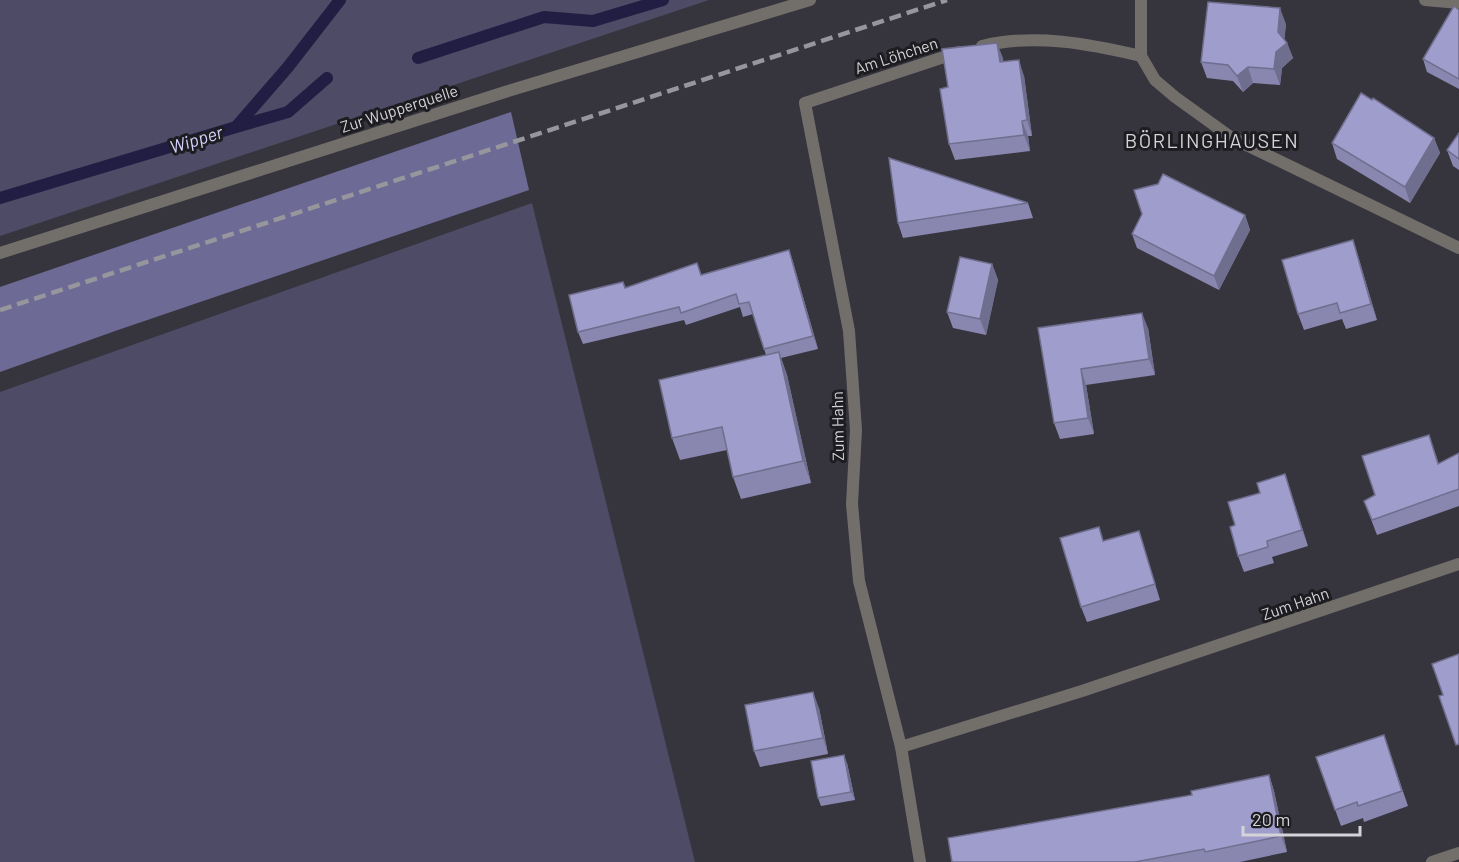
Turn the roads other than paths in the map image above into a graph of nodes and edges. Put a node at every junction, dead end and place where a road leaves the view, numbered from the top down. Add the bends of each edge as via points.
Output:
1 (810, 0) edge
2 (1141, 0) edge
3 (1425, 0) edge
4 (1459, 3) edge
5 (1141, 56) junction
6 (805, 103) joint
7 (1459, 248) edge
8 (0, 253) edge
9 (1459, 564) edge
10 (901, 747) junction
11 (1459, 853) edge
12 (920, 862) edge
13 (1432, 862) edge

1 - 8 street, Zur Wupperquelle via 505,92
2 - 5 street
3 - 4 street
5 - 6 street, Am Löhchen via 1096,45 1038,40 985,45
5 - 7 street via 1155,80 1232,138
6 - 10 street, Zum Hahn via 849,331 856,430 852,504 859,581
9 - 10 street, Zum Hahn via 1082,691
10 - 12 street, Zum Hahn
11 - 13 street

